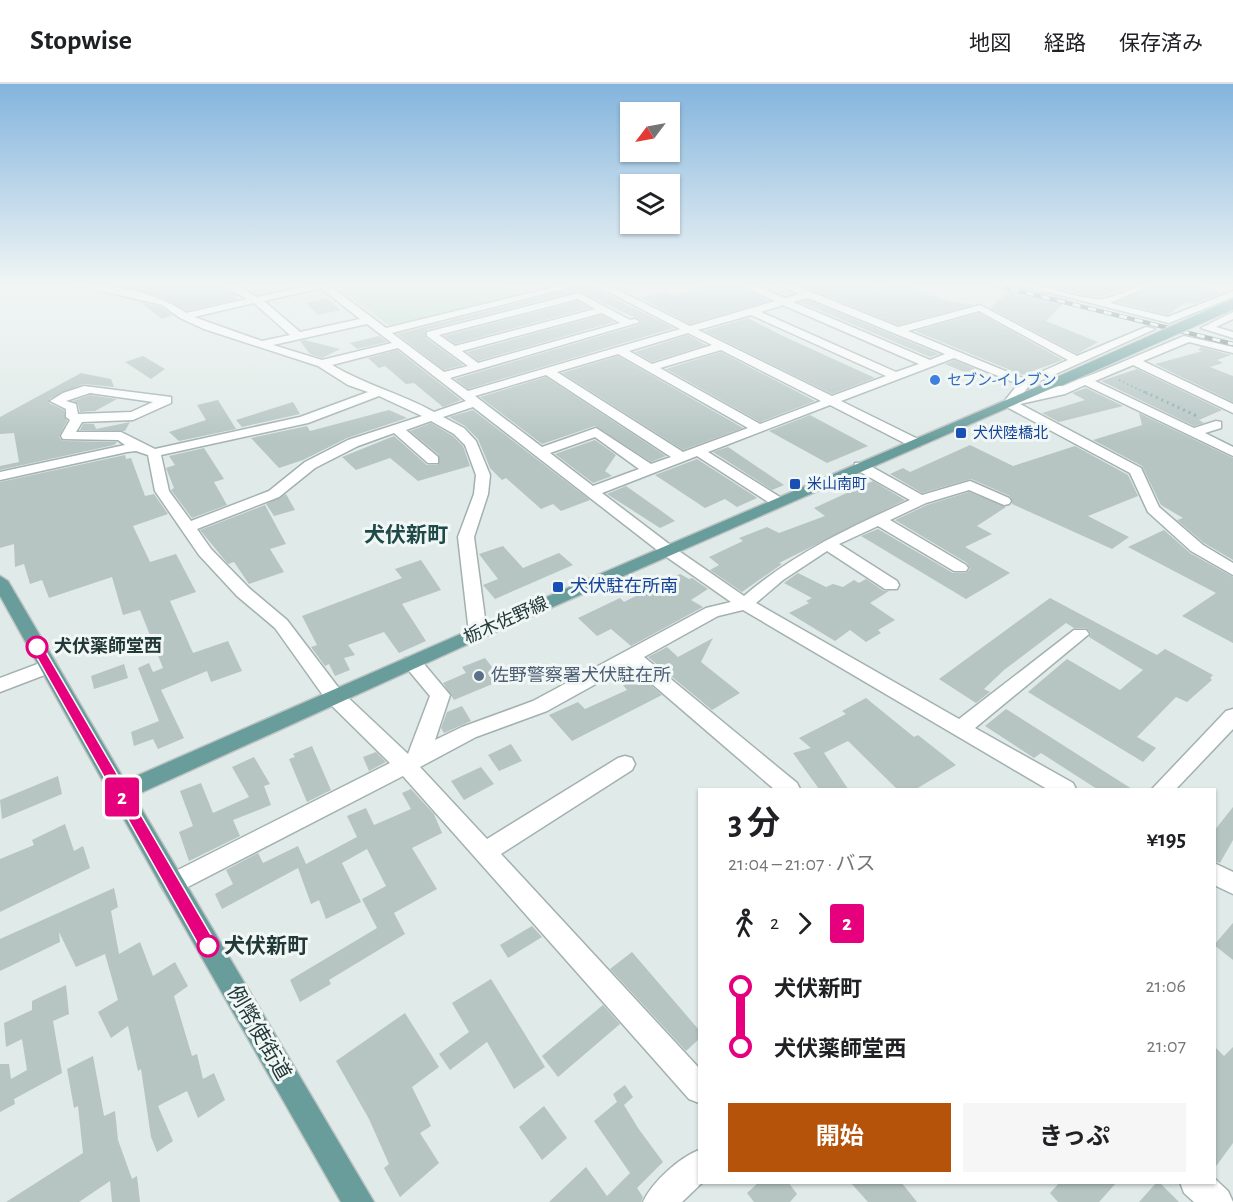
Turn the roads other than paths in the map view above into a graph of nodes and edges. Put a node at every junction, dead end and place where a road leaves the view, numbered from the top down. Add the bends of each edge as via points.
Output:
1 (237, 337) edge
2 (293, 337) edge
3 (391, 337) edge
4 (435, 337) edge
5 (501, 337) edge
6 (582, 337) edge
7 (662, 337) edge
8 (704, 337) edge
9 (810, 337) edge
10 (866, 337) edge
11 (913, 337) edge
12 (1033, 337) edge
13 (1131, 337) edge
14 (1158, 337) edge
15 (401, 344) junction
16 (260, 345) junction
17 (722, 346) junction
18 (453, 350) junction
19 (620, 350) junction
20 (1233, 350) edge
21 (955, 354) junction
22 (1132, 360) junction
23 (1077, 361) junction
24 (322, 364) junction
25 (930, 364) junction
26 (477, 367) junction
27 (650, 368) junction
28 (547, 371) junction
29 (443, 376) junction
30 (897, 377) junction
31 (1085, 381) junction
32 (1025, 383) junction
33 (381, 391) junction
34 (470, 398) junction
35 (832, 401) junction
36 (1009, 403) junction
37 (1233, 409) edge
38 (431, 415) junction
39 (77, 418) junction
40 (1216, 425) road end
41 (396, 428) junction
42 (760, 429) junction
43 (1193, 433) junction
44 (915, 443) junction
45 (137, 447) junction
46 (541, 452) junction
47 (699, 452) junction
48 (1233, 452) edge
49 (154, 453) junction
50 (682, 458) junction
51 (433, 460) dead end
52 (860, 466) junction
53 (650, 470) junction
54 (0, 476) edge
55 (593, 491) junction
56 (921, 500) junction
57 (1004, 501) dead end
58 (778, 502) junction
59 (877, 519) junction
60 (188, 528) junction
61 (827, 544) junction
62 (667, 550) junction
63 (960, 568) dead end
64 (1233, 570) edge
65 (0, 581) edge
66 (891, 585) dead end
67 (745, 604) junction
68 (478, 633) junction
69 (1080, 634) dead end
70 (631, 656) junction
71 (412, 662) junction
72 (48, 666) junction
73 (0, 686) edge
74 (334, 696) junction
75 (1233, 716) edge
76 (960, 729) junction
77 (412, 760) junction
78 (625, 764) dead end
79 (788, 788) edge
80 (1063, 788) edge
81 (1164, 788) edge
82 (120, 793) junction
83 (485, 852) junction
84 (1216, 874) edge
85 (172, 884) junction
86 (1233, 884) edge
87 (698, 1088) edge
88 (698, 1166) edge
89 (1197, 1184) edge
90 (358, 1202) edge
91 (659, 1202) edge
92 (1217, 1202) edge

1 - 16 street
2 - 16 street
3 - 15 street
4 - 18 street
5 - 18 street
6 - 26 street
7 - 19 street
8 - 17 street
9 - 30 street
10 - 25 street
11 - 21 street
12 - 23 street
13 - 23 street
14 - 36 main road, 栃木佐野線, bridge
15 - 24 street
15 - 29 street
16 - 24 street
17 - 27 street
17 - 35 street
18 - 26 street
19 - 27 street
19 - 28 street
20 - 22 street via 1188,338
21 - 25 street
21 - 32 street
22 - 31 street
22 - 37 street
23 - 32 street
24 - 33 street
25 - 30 street
26 - 29 street
27 - 42 street
28 - 34 street
28 - 50 street
29 - 34 street
30 - 35 street
31 - 36 street via 1061,392
31 - 43 street
32 - 36 street
33 - 38 street
33 - 49 street via 303,420
34 - 38 street
34 - 46 street
35 - 42 street
35 - 44 street
36 - 44 main road, 栃木佐野線
36 - 64 street via 1136,471 1153,509 1197,548
38 - 41 street
38 - 68 street via 452,426 471,444 483,475 481,494 466,537
39 - 39 street via 134,416 168,400 124,396 93,388 78,390 57,401 72,407 72,417
39 - 45 street via 68,436 121,436
40 - 43 street
41 - 51 street
41 - 60 street via 353,443 310,465 274,494
42 - 47 street
43 - 48 street
44 - 52 main road, 栃木佐野線
45 - 49 street
45 - 54 street
46 - 53 street via 596,432
46 - 55 street
47 - 50 street
47 - 58 street
49 - 60 street via 162,491
50 - 53 street
52 - 56 street
52 - 58 main road, 栃木佐野線
53 - 55 street
55 - 62 street
56 - 57 street via 970,485
56 - 59 street
58 - 62 main road, 栃木佐野線
59 - 61 street
59 - 63 street
60 - 74 street via 226,574 289,633
61 - 66 street
61 - 67 street via 777,576
62 - 67 street
62 - 68 main road, 栃木佐野線
65 - 72 main road, 例幣使街道
67 - 70 street via 712,612
67 - 76 street
68 - 71 main road, 栃木佐野線
69 - 76 street
70 - 77 street via 540,706 469,732
70 - 79 street
71 - 74 main road, 栃木佐野線
71 - 77 street via 440,695
72 - 73 street
72 - 82 main road, 例幣使街道
74 - 77 street
74 - 82 main road, 栃木佐野線
75 - 81 street
76 - 80 street
77 - 83 street
77 - 85 street
78 - 83 street
82 - 85 main road, 例幣使街道
83 - 87 street
84 - 86 street
85 - 90 main road, 例幣使街道
88 - 91 street
89 - 92 street

